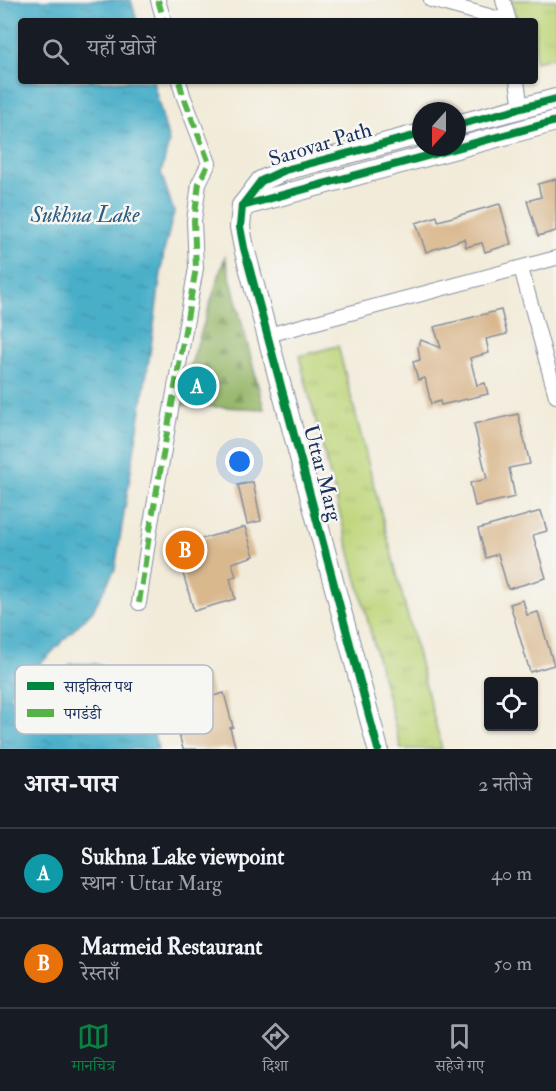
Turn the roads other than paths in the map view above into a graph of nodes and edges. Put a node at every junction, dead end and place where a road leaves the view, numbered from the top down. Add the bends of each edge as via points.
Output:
1 (158, 0) edge
2 (431, 0) edge
3 (503, 0) edge
4 (163, 18) edge
5 (497, 18) edge
6 (507, 18) edge
7 (180, 84) edge
8 (517, 84) edge
9 (556, 99) edge
10 (521, 108) junction
11 (556, 121) edge
12 (466, 123) edge
13 (412, 136) edge
14 (242, 206) junction
15 (556, 258) edge
16 (521, 268) junction
17 (268, 335) junction
18 (556, 396) edge
19 (139, 603) dead end
20 (378, 749) edge

1 - 4 street
2 - 5 street
3 - 6 street
7 - 19 street via 209,163 199,183 194,221 196,268
8 - 10 street
9 - 10 main road
10 - 12 main road
11 - 14 main road, Sarovar Path
13 - 14 main road, Sarovar Path via 285,170 261,181
14 - 17 main road, Uttar Marg via 244,248
15 - 16 street
16 - 17 street
16 - 18 street
17 - 20 main road, Uttar Marg

